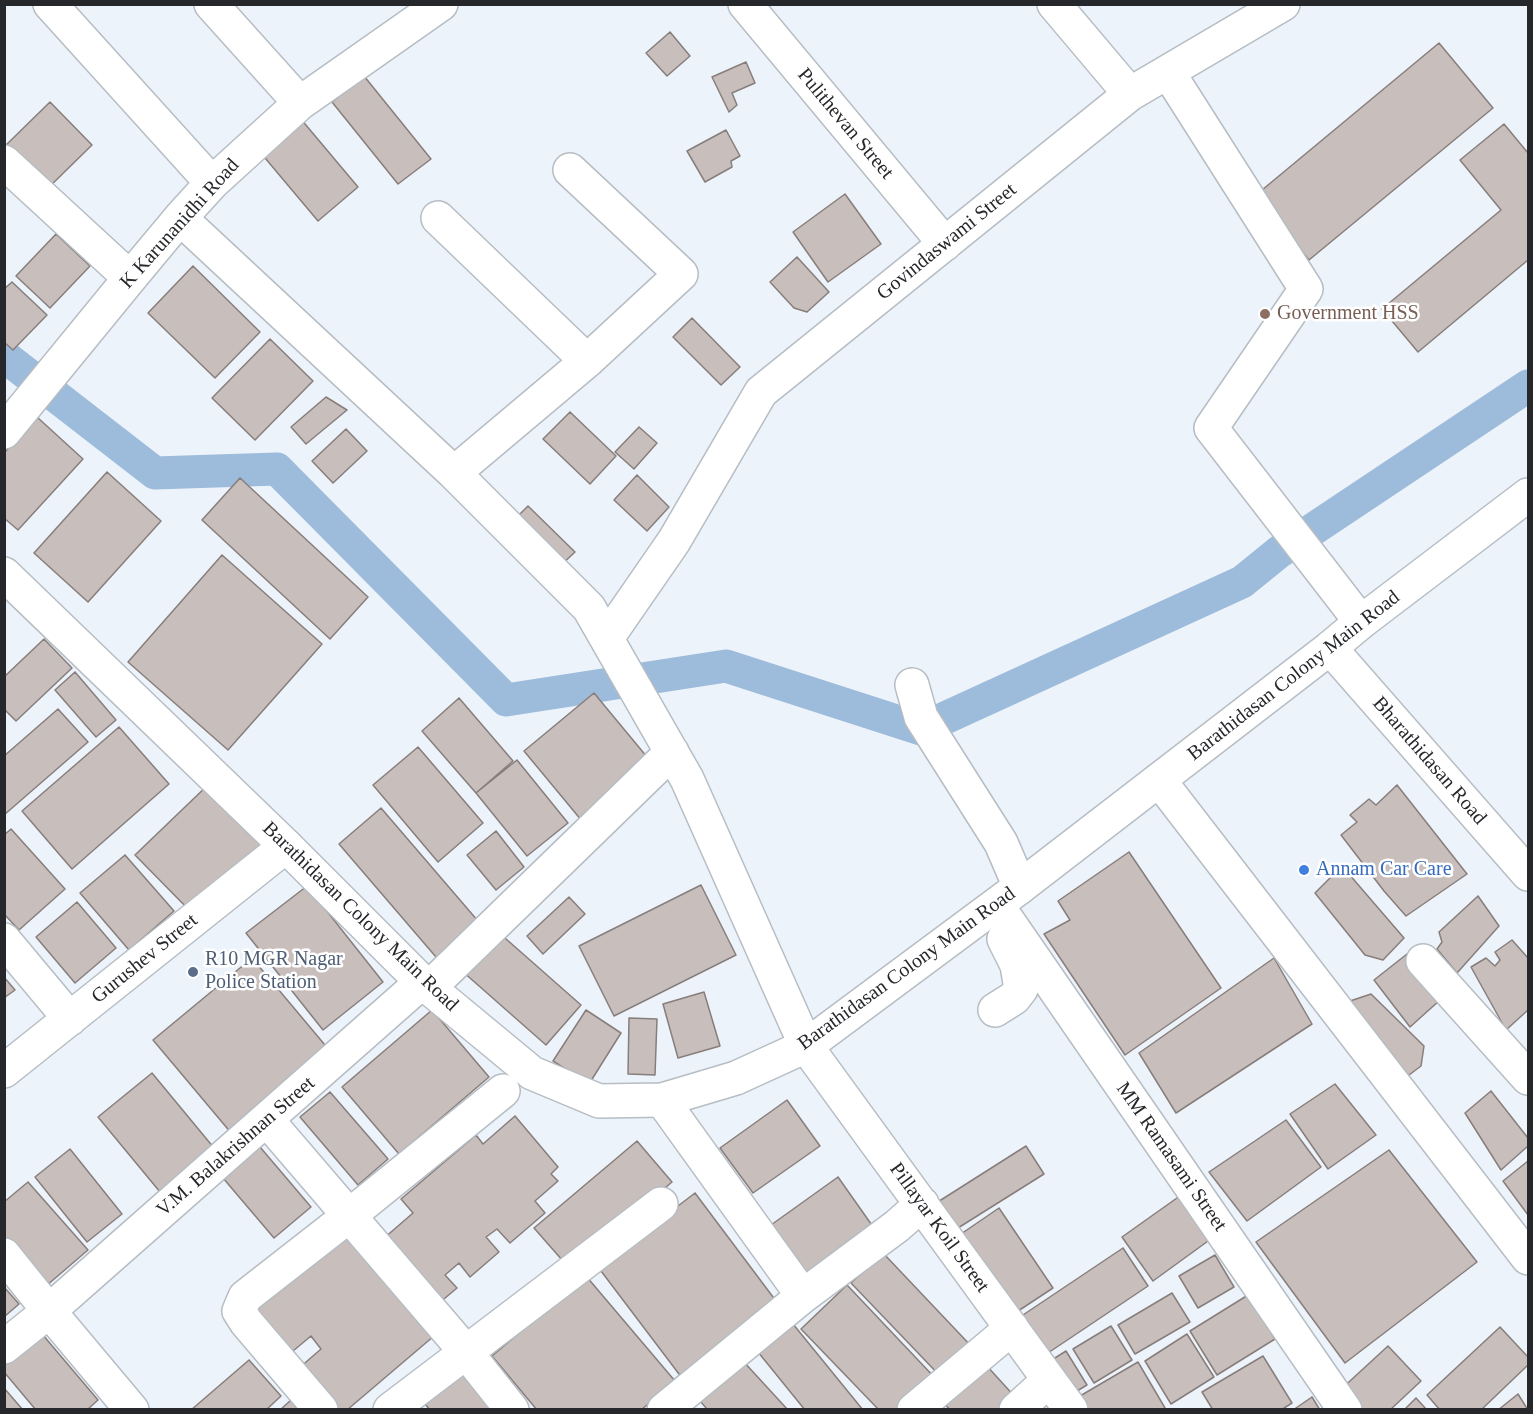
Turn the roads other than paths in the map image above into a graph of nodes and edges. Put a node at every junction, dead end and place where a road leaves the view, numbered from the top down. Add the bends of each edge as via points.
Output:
1 (50, 4) edge
2 (211, 4) edge
3 (441, 4) edge
4 (745, 4) edge
5 (1054, 4) edge
6 (1283, 4) edge
7 (1168, 72) junction
8 (1130, 94) junction
9 (300, 103) junction
10 (4, 162) edge
11 (570, 170) dead end
12 (212, 183) junction
13 (180, 218) junction
14 (438, 218) dead end
15 (945, 244) junction
16 (130, 278) junction
17 (587, 361) junction
18 (4, 432) edge
19 (454, 472) junction
20 (1528, 495) edge
21 (4, 574) edge
22 (1352, 610) junction
23 (607, 638) junction
24 (1330, 648) junction
25 (912, 685) dead end
26 (672, 752) junction
27 (1159, 780) junction
28 (286, 846) junction
29 (1528, 874) edge
30 (1001, 902) junction
31 (4, 940) edge
32 (1423, 961) dead end
33 (425, 985) junction
34 (995, 1010) dead end
35 (70, 1019) junction
36 (806, 1046) junction
37 (4, 1071) edge
38 (1528, 1078) edge
39 (503, 1090) dead end
40 (662, 1100) junction
41 (267, 1120) junction
42 (661, 1204) dead end
43 (922, 1204) junction
44 (350, 1215) junction
45 (4, 1255) edge
46 (1528, 1258) edge
47 (803, 1296) junction
48 (49, 1311) junction
49 (1012, 1328) junction
50 (4, 1347) edge
51 (466, 1352) junction
52 (1049, 1380) junction
53 (132, 1410) edge
54 (321, 1410) edge
55 (390, 1410) edge
56 (512, 1410) edge
57 (664, 1410) edge
58 (914, 1410) edge
59 (1016, 1410) edge
60 (1071, 1410) edge
61 (1345, 1410) edge

1 - 12 street
2 - 9 street
3 - 9 street, K Karunanidhi Road
4 - 15 street, Pulithevan Street
5 - 8 street
6 - 7 street, Govindaswami Street
7 - 8 street, Govindaswami Street
7 - 22 street via 1306,289 1211,428
8 - 15 street, Govindaswami Street
9 - 12 street, K Karunanidhi Road
10 - 16 street
11 - 17 street via 681,274
12 - 13 street, K Karunanidhi Road
13 - 16 street, K Karunanidhi Road
13 - 19 street, Pillayar Koil Street
14 - 17 street
15 - 23 street, Govindaswami Street via 761,392 674,541
16 - 18 street, K Karunanidhi Road
17 - 19 street
19 - 23 street, Pillayar Koil Street via 589,608
20 - 22 street, Barathidasan Colony Main Road
21 - 28 street, Barathidasan Colony Main Road
22 - 24 street, Barathidasan Colony Main Road
23 - 26 street, Pillayar Koil Street
24 - 27 street, Barathidasan Colony Main Road
24 - 29 street, Bharathidasan Road
25 - 30 street via 921,717 1001,843
26 - 33 street, V.M. Balakrishnan Street
26 - 36 street, Pillayar Koil Street
27 - 30 street, Barathidasan Colony Main Road
27 - 46 street
28 - 33 street, Barathidasan Colony Main Road
28 - 35 street, Gurushev Street
30 - 34 street via 999,930 1011,951 1021,989
30 - 36 street, Barathidasan Colony Main Road
30 - 61 street, MM Ramasami Street
31 - 35 street
32 - 38 street
33 - 40 street, Barathidasan Colony Main Road via 532,1073 599,1101
33 - 41 street, V.M. Balakrishnan Street
35 - 37 street, Gurushev Street
36 - 40 street, Barathidasan Colony Main Road via 736,1078
36 - 43 street, Pillayar Koil Street
39 - 44 street
40 - 47 street
41 - 44 street
41 - 48 street, V.M. Balakrishnan Street
42 - 51 street
43 - 47 street
43 - 49 street, Pillayar Koil Street
44 - 51 street
44 - 54 street via 245,1297 239,1311
45 - 48 street
47 - 57 street
48 - 50 street, V.M. Balakrishnan Street
48 - 53 street
49 - 52 street, Pillayar Koil Street
49 - 58 street
51 - 55 street
51 - 56 street
52 - 59 street
52 - 60 street, Pillayar Koil Street

